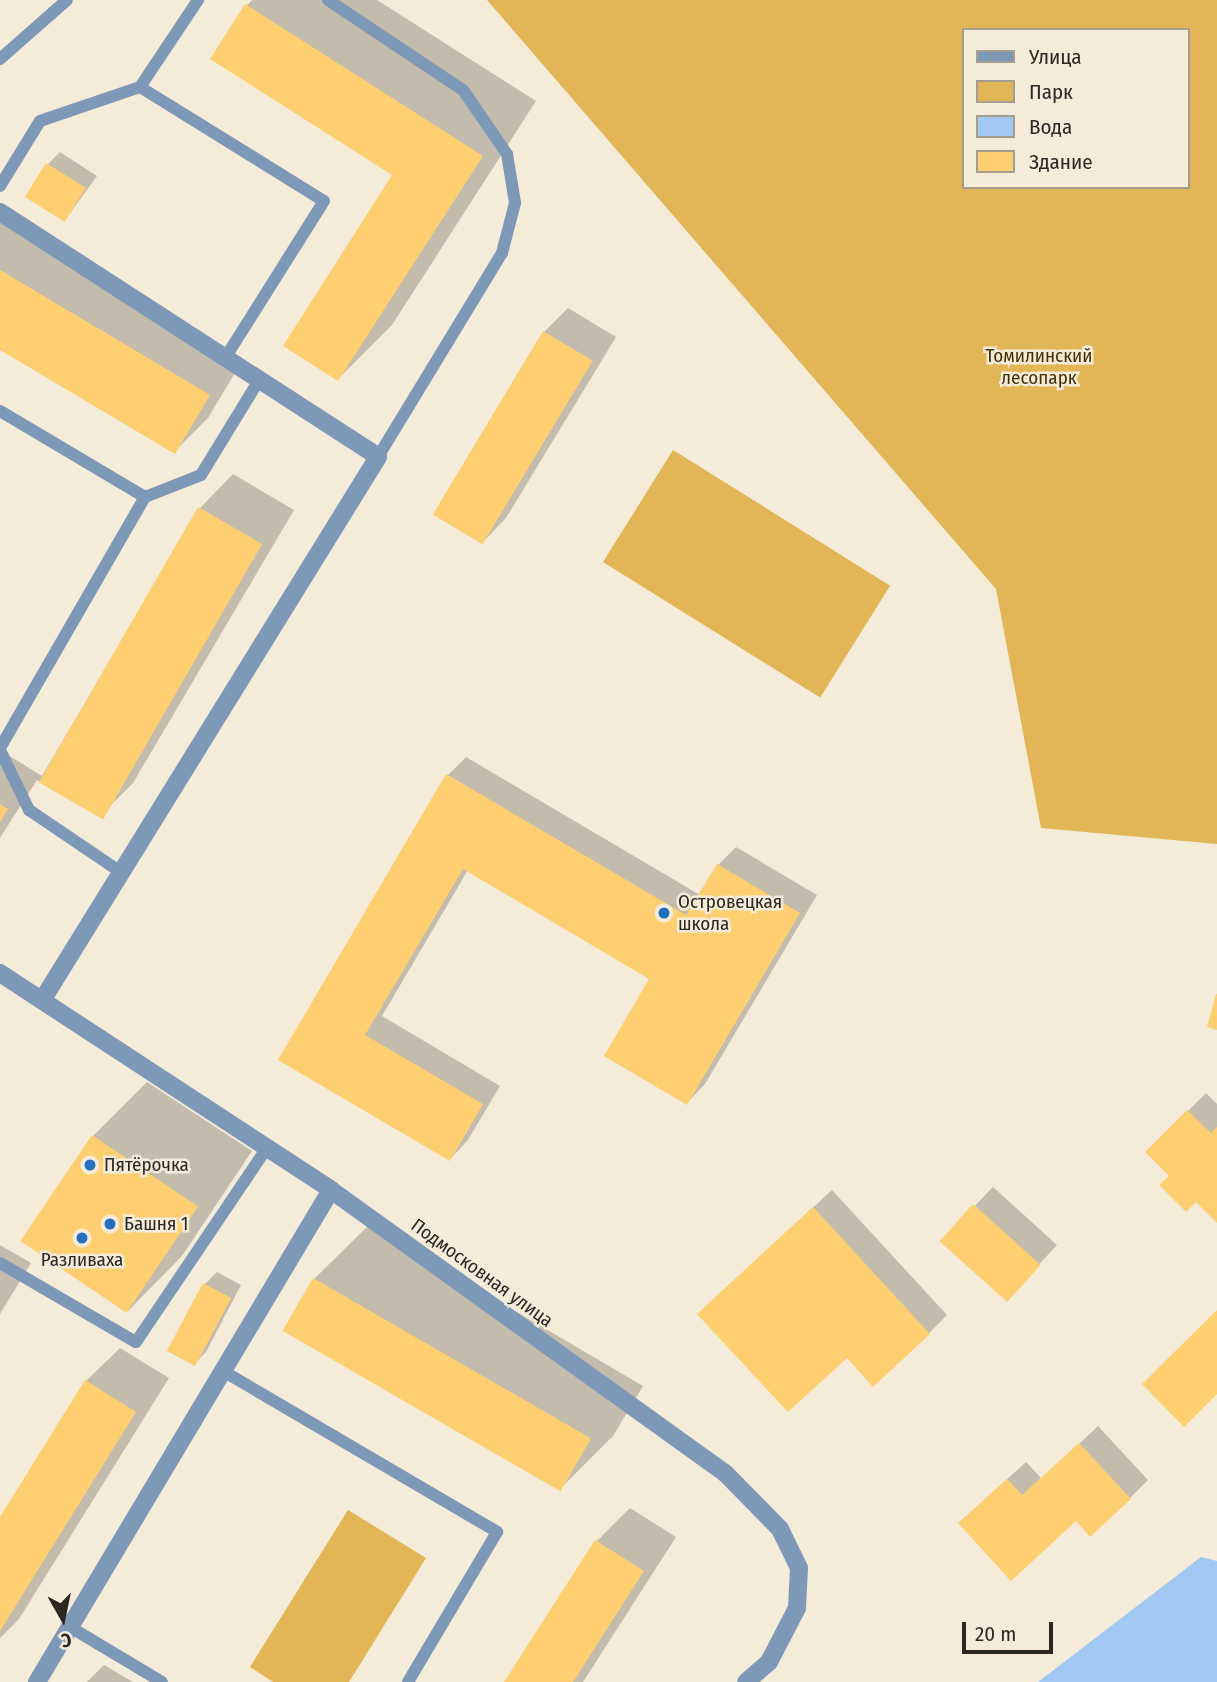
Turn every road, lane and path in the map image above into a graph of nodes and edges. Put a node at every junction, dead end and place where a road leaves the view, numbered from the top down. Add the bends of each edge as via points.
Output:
1 (67, 0) edge
2 (198, 0) edge
3 (328, 0) edge
4 (0, 59) edge
5 (140, 86) junction
6 (0, 186) edge
7 (0, 212) edge
8 (225, 358) junction
9 (259, 380) junction
10 (0, 411) edge
11 (378, 457) junction
12 (145, 497) junction
13 (0, 749) edge
14 (122, 873) junction
15 (0, 973) edge
16 (43, 999) junction
17 (267, 1148) junction
18 (331, 1191) junction
19 (0, 1263) edge
20 (223, 1371) junction
21 (70, 1627) junction
22 (37, 1682) edge
23 (163, 1682) edge
24 (408, 1682) edge
25 (746, 1682) edge

1 - 4 lane
2 - 5 lane
3 - 11 lane via 463,90 507,154 515,203 502,253
5 - 6 lane via 40,121
5 - 8 lane via 324,201
7 - 8 street
8 - 9 street
9 - 11 street
9 - 12 lane via 201,475
10 - 12 lane
11 - 14 street
12 - 13 lane
13 - 14 lane via 29,810
14 - 16 street
15 - 16 street, Подмосковная улица
16 - 17 street, Подмосковная улица
17 - 18 street, Подмосковная улица
17 - 19 lane via 136,1342
18 - 20 street
18 - 25 street, Подмосковная улица via 725,1473 780,1529 799,1568 797,1608 769,1662
20 - 21 street
20 - 24 lane via 497,1532
21 - 22 street
21 - 23 lane

